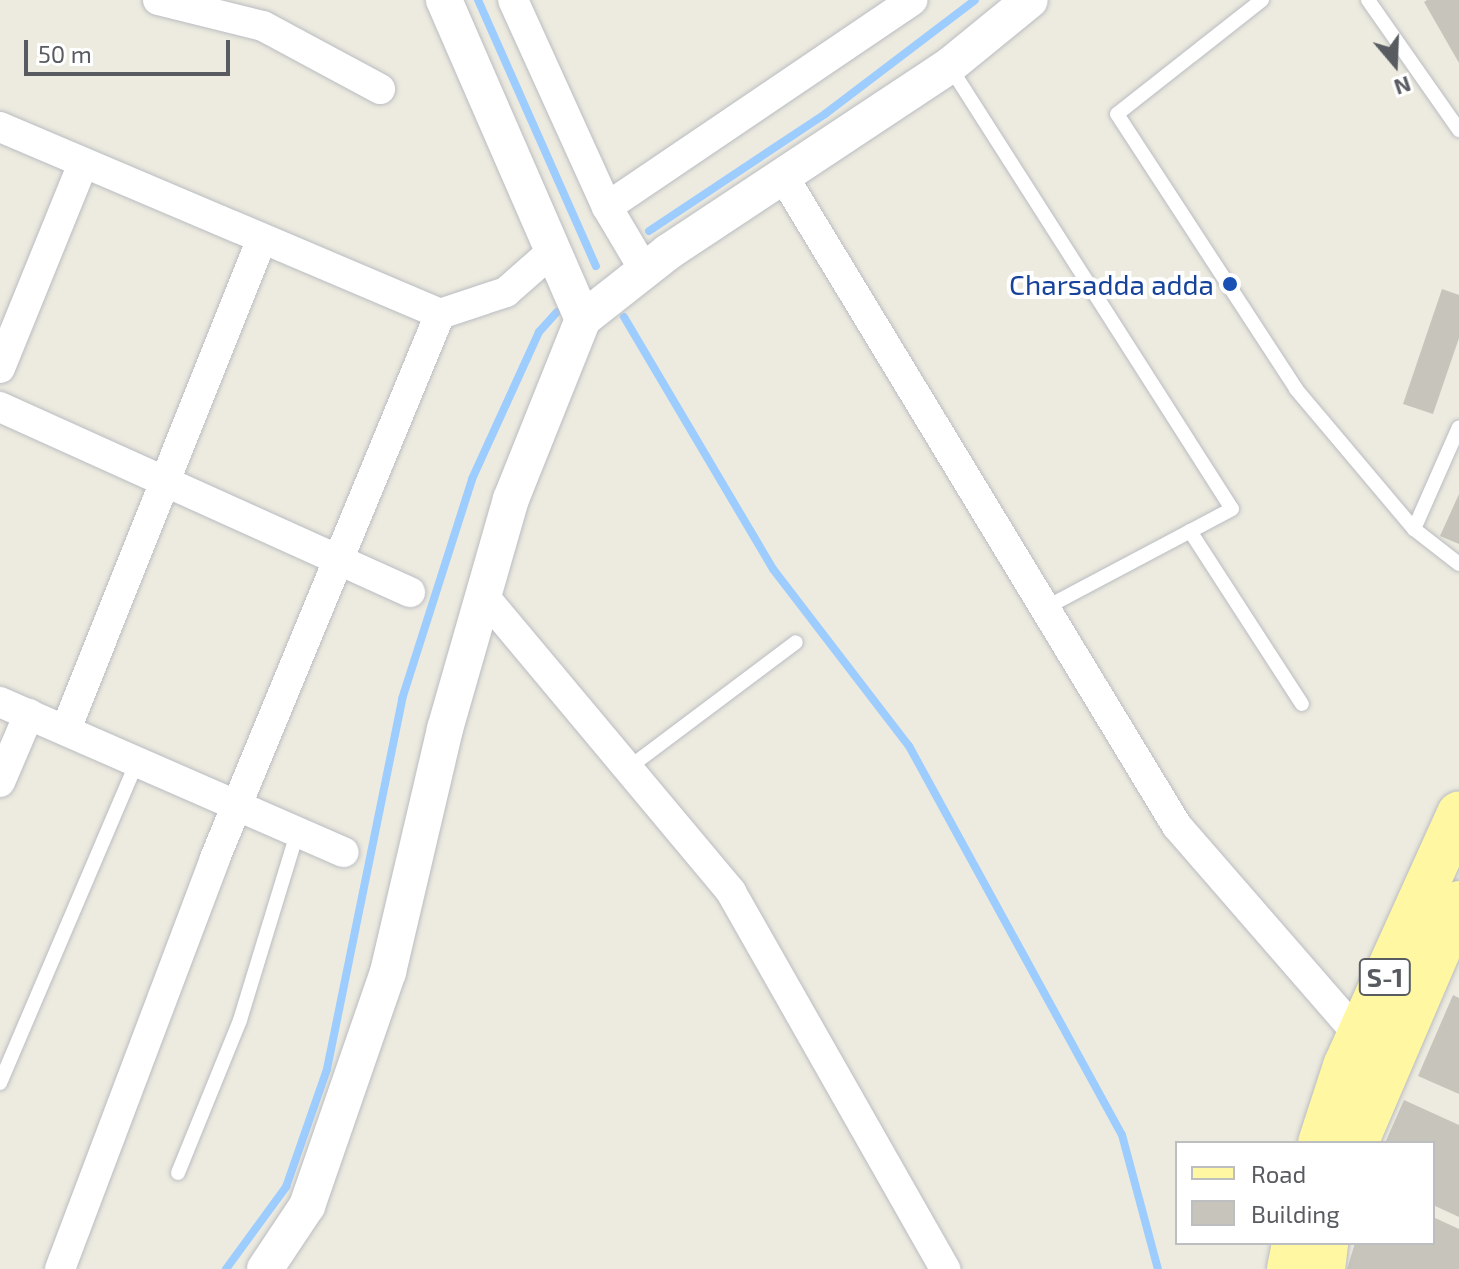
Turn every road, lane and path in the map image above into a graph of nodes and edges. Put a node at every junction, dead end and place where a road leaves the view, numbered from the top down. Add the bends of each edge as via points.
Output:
1 (158, 0) edge
2 (444, 0) edge
3 (913, 0) edge
4 (1030, 0) edge
5 (1262, 0) edge
6 (1368, 0) edge
7 (519, 3) edge
8 (949, 66) junction
9 (380, 89) dead end
10 (0, 127) edge
11 (1459, 130) edge
12 (83, 164) junction
13 (783, 176) junction
14 (607, 207) junction
15 (261, 241) junction
16 (555, 249) junction
17 (645, 271) junction
18 (440, 314) junction
19 (583, 319) junction
20 (0, 368) edge
21 (0, 407) edge
22 (1459, 427) edge
23 (168, 482) junction
24 (1414, 529) junction
25 (1190, 531) junction
26 (343, 556) junction
27 (1459, 564) edge
28 (410, 592) dead end
29 (483, 595) junction
30 (1045, 608) junction
31 (796, 642) dead end
32 (0, 702) edge
33 (1302, 704) dead end
34 (29, 714) junction
35 (66, 729) junction
36 (138, 759) junction
37 (631, 766) junction
38 (0, 782) edge
39 (239, 802) junction
40 (1459, 814) edge
41 (297, 834) junction
42 (344, 852) dead end
43 (1459, 903) edge
44 (1359, 1035) junction
45 (0, 1083) edge
46 (1321, 1141) edge
47 (1357, 1141) edge
48 (178, 1173) dead end
49 (1294, 1245) edge
50 (1326, 1245) edge
51 (274, 1265) edge
52 (60, 1269) edge
53 (945, 1269) edge
54 (1289, 1269) edge
55 (1323, 1269) edge

1 - 9 street via 263,26
2 - 16 street
3 - 14 street
4 - 8 street
5 - 24 lane via 1117,114 1296,389
6 - 11 lane
7 - 14 street
8 - 13 street
8 - 25 lane via 1232,509
10 - 12 street
12 - 15 street
12 - 20 street
13 - 17 street
13 - 30 street
14 - 17 street
15 - 18 street
15 - 23 street
16 - 18 street via 506,292
16 - 19 street
17 - 19 street
18 - 26 street
19 - 29 street via 511,499
21 - 23 street
22 - 24 lane
23 - 26 street
23 - 35 street
24 - 27 lane
25 - 30 lane
25 - 33 lane
26 - 28 street
26 - 39 street
29 - 37 street
29 - 51 street via 388,972 307,1206
30 - 44 street via 1177,826
31 - 37 lane
32 - 34 street
34 - 35 street
34 - 38 street
35 - 36 street
36 - 39 street
36 - 45 lane
37 - 53 street via 731,892
39 - 41 street
39 - 52 street
40 - 44 main road, S-1
41 - 42 street
41 - 48 lane via 240,1020
43 - 47 main road, S-1
44 - 46 main road, S-1
49 - 54 main road
50 - 55 main road

